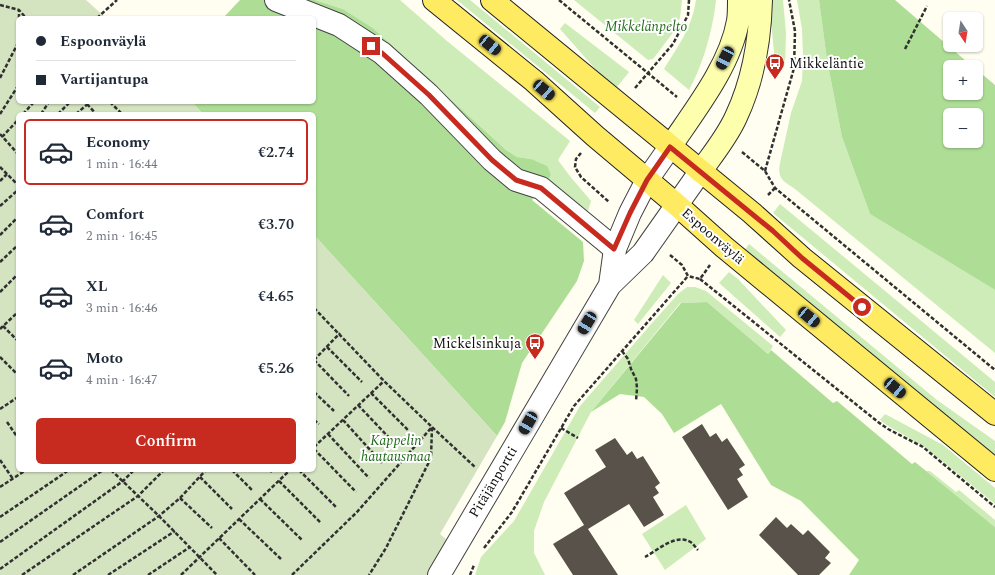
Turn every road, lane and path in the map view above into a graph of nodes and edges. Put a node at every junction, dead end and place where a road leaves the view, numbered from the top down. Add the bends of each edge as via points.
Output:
1 (118, 0) edge
2 (276, 0) edge
3 (434, 0) edge
4 (492, 0) edge
5 (559, 0) edge
6 (689, 0) edge
7 (739, 0) edge
8 (761, 0) edge
9 (789, 0) edge
10 (0, 5) edge
11 (927, 6) dead end
12 (19, 10) junction
13 (19, 16) edge
14 (24, 16) edge
15 (99, 16) edge
16 (315, 16) edge
17 (316, 17) edge
18 (16, 47) edge
19 (905, 49) dead end
20 (649, 73) junction
21 (0, 78) edge
22 (16, 89) edge
23 (32, 104) edge
24 (68, 104) edge
25 (87, 104) edge
26 (112, 104) edge
27 (694, 111) junction
28 (26, 112) edge
29 (60, 112) edge
30 (78, 112) edge
31 (120, 112) edge
32 (0, 114) edge
33 (16, 122) edge
34 (1, 135) edge
35 (725, 137) junction
36 (670, 147) junction
37 (16, 152) edge
38 (0, 167) edge
39 (765, 171) junction
40 (700, 172) junction
41 (7, 174) junction
42 (647, 180) junction
43 (0, 181) edge
44 (16, 183) edge
45 (16, 192) edge
46 (677, 204) junction
47 (0, 206) edge
48 (16, 219) edge
49 (0, 235) edge
50 (16, 247) edge
51 (614, 249) junction
52 (0, 262) edge
53 (16, 276) edge
54 (688, 276) dead end
55 (700, 279) dead end
56 (610, 285) junction
57 (0, 292) edge
58 (316, 310) edge
59 (16, 314) edge
60 (4, 326) junction
61 (0, 329) edge
62 (340, 334) junction
63 (16, 339) edge
64 (327, 347) junction
65 (622, 351) junction
66 (0, 357) edge
67 (316, 358) edge
68 (316, 362) edge
69 (995, 370) edge
70 (16, 373) edge
71 (384, 381) junction
72 (362, 382) dead end
73 (371, 393) junction
74 (316, 394) edge
75 (349, 396) dead end
76 (16, 398) edge
77 (636, 401) dead end
78 (358, 405) junction
79 (0, 409) edge
80 (334, 411) dead end
81 (995, 414) edge
82 (343, 420) junction
83 (7, 422) dead end
84 (316, 422) edge
85 (319, 424) dead end
86 (432, 428) junction
87 (561, 428) junction
88 (408, 431) dead end
89 (328, 434) junction
90 (16, 435) edge
91 (578, 438) dead end
92 (396, 445) dead end
93 (316, 446) edge
94 (316, 450) edge
95 (0, 460) edge
96 (382, 463) dead end
97 (995, 470) edge
98 (479, 471) dead end
99 (23, 472) edge
100 (66, 472) edge
101 (100, 472) edge
102 (113, 472) edge
103 (132, 472) edge
104 (162, 472) edge
105 (204, 472) edge
106 (234, 472) edge
107 (288, 472) edge
108 (301, 472) edge
109 (200, 477) junction
110 (369, 478) dead end
111 (13, 479) junction
112 (123, 481) junction
113 (279, 481) junction
114 (0, 487) edge
115 (253, 491) dead end
116 (356, 492) dead end
117 (138, 496) junction
118 (180, 498) junction
119 (260, 499) junction
120 (995, 507) edge
121 (337, 508) dead end
122 (232, 510) dead end
123 (159, 516) junction
124 (0, 517) edge
125 (239, 519) junction
126 (320, 523) dead end
127 (212, 528) dead end
128 (175, 531) junction
129 (219, 538) junction
130 (302, 540) dead end
131 (0, 542) edge
132 (190, 546) junction
133 (483, 549) dead end
134 (698, 550) dead end
135 (199, 556) junction
136 (646, 557) dead end
137 (282, 560) dead end
138 (475, 562) dead end
139 (0, 569) edge
140 (22, 575) edge
141 (73, 575) edge
142 (108, 575) edge
143 (148, 575) edge
144 (181, 575) edge
145 (217, 575) edge
146 (254, 575) edge
147 (292, 575) edge
148 (369, 575) edge
149 (439, 575) edge
150 (470, 575) edge

1 - 15 path
2 - 16 street
3 - 42 main road, Espoonväylä via 534,81
4 - 36 main road
5 - 20 path
6 - 20 path via 688,15 673,44
7 - 27 main road via 738,21 732,45 705,97
8 - 35 main road via 760,26 751,75 736,117
9 - 39 path via 795,31 794,68
10 - 12 path
11 - 19 path
12 - 13 path
12 - 14 path
17 - 51 street via 339,26 382,53 429,95 492,160 516,180 541,188
18 - 21 path
20 - 27 path
22 - 32 path
23 - 28 path
24 - 29 path
25 - 30 path
26 - 31 path
27 - 36 main road
33 - 34 path
34 - 37 path
35 - 39 path
35 - 40 main road
36 - 40 main road
36 - 42 street, Pitäjänportti
38 - 41 path
39 - 69 path via 775,188
40 - 46 street, Pitäjänportti
40 - 81 main road
41 - 43 path
41 - 44 path
42 - 46 main road, Espoonväylä
42 - 51 street, Pitäjänportti
45 - 47 path
46 - 56 street, Pitäjänportti via 643,252
46 - 97 main road, Espoonväylä via 730,252
48 - 49 path
50 - 52 path
51 - 56 street, Pitäjänportti
53 - 57 path
54 - 65 path
55 - 120 path via 878,422 923,447
56 - 149 street, Pitäjänportti
58 - 62 path
59 - 60 path
60 - 61 path
60 - 63 path
62 - 64 path
62 - 71 path
64 - 67 path
64 - 72 path
65 - 77 path via 636,379
65 - 87 path via 574,406
66 - 70 path
68 - 75 path
71 - 73 path
71 - 86 path
73 - 78 path
73 - 88 path
74 - 80 path
76 - 79 path
78 - 82 path
78 - 92 path
82 - 89 path
82 - 96 path
83 - 90 path
84 - 85 path
86 - 98 path
86 - 147 path via 357,512
86 - 148 path via 431,458 386,548
87 - 91 path
87 - 133 path via 512,512
89 - 93 path
89 - 110 path
94 - 116 path
95 - 111 path
99 - 111 path
100 - 124 path
101 - 131 path
102 - 112 path
103 - 112 path
104 - 117 path
105 - 109 path
106 - 115 path
107 - 113 path
108 - 121 path
109 - 118 path
109 - 122 path
111 - 114 path
112 - 117 path
112 - 139 path
113 - 119 path
113 - 126 path
117 - 123 path
117 - 140 path
118 - 123 path
118 - 127 path
119 - 125 path
119 - 130 path
123 - 128 path
123 - 141 path
125 - 129 path
125 - 137 path
128 - 132 path
128 - 142 path
129 - 135 path
129 - 146 path
132 - 135 path
132 - 143 path
134 - 136 path via 692,542 682,539 668,543
135 - 144 path
135 - 145 path
138 - 150 path

